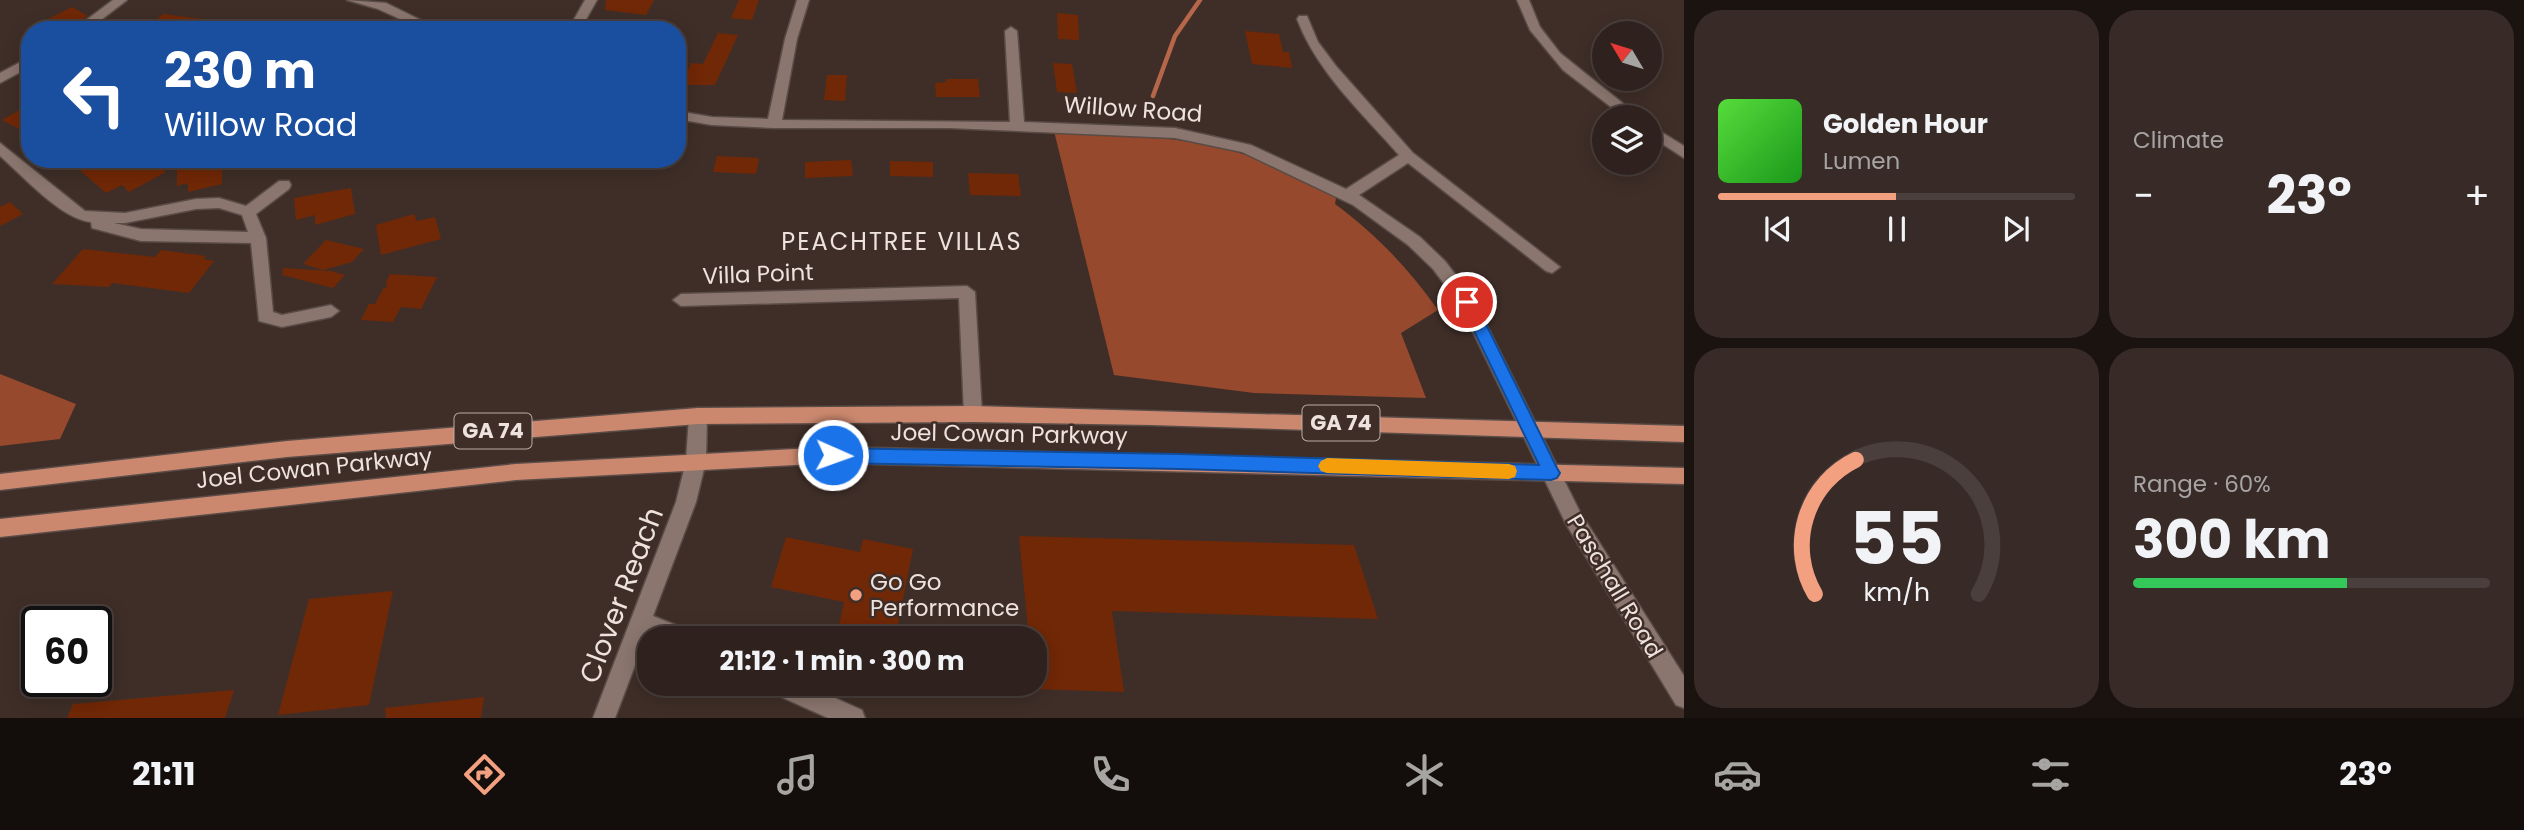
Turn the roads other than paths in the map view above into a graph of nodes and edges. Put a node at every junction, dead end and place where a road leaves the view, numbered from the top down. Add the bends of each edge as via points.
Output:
1 (121, 0) edge
2 (353, 0) edge
3 (591, 0) edge
4 (803, 0) edge
5 (1523, 0) edge
6 (385, 3) edge
7 (1303, 19) dead end
8 (92, 21) edge
9 (418, 21) edge
10 (579, 21) edge
11 (1011, 32) dead end
12 (21, 66) edge
13 (0, 79) edge
14 (1617, 105) edge
15 (686, 117) edge
16 (774, 124) junction
17 (1017, 125) junction
18 (1662, 138) edge
19 (0, 148) edge
20 (1684, 153) edge
21 (1408, 156) junction
22 (21, 167) edge
23 (23, 168) edge
24 (284, 185) dead end
25 (1347, 196) junction
26 (248, 212) junction
27 (82, 216) junction
28 (258, 238) junction
29 (1552, 267) dead end
30 (681, 300) dead end
31 (331, 311) dead end
32 (973, 414) junction
33 (698, 416) junction
34 (1531, 430) junction
35 (1684, 435) edge
36 (696, 461) junction
37 (1551, 473) junction
38 (1684, 476) edge
39 (0, 482) edge
40 (0, 528) edge
41 (639, 621) junction
42 (652, 626) edge
43 (805, 696) edge
44 (1684, 698) edge
45 (604, 718) edge
46 (854, 718) edge

1 - 8 street
2 - 6 street
3 - 10 street
4 - 16 street
5 - 14 street via 1536,31 1552,50
6 - 9 street
7 - 21 street via 1331,69
11 - 17 street
12 - 13 street
15 - 16 street, Willow Road
16 - 17 street, Willow Road
17 - 25 street, Willow Road via 1199,136 1246,148
18 - 20 street
19 - 22 street
21 - 25 street
21 - 29 street
23 - 27 street
24 - 26 street
25 - 34 street, Willow Road via 1414,241 1450,278 1467,302
26 - 27 street via 219,203 125,218
26 - 28 street
27 - 28 street via 141,235
28 - 31 street via 265,316 282,321
30 - 32 street, Villa Point via 967,292
32 - 33 main road, Joel Cowan Parkway / GA 74
32 - 34 main road, Joel Cowan Parkway / GA 74
33 - 36 street, Clover Reach
33 - 39 main road, Joel Cowan Parkway / GA 74 via 287,449
34 - 35 main road, Joel Cowan Parkway / GA 74
34 - 37 street, Willow Road
36 - 37 main road, Joel Cowan Parkway / GA 74 via 833,455
36 - 40 main road, Joel Cowan Parkway / GA 74 via 516,472
36 - 41 street, Clover Reach via 690,491
37 - 38 main road, Joel Cowan Parkway / GA 74
37 - 44 street, Paschall Road via 1573,518
41 - 42 street
41 - 45 street, Clover Reach
43 - 46 street

